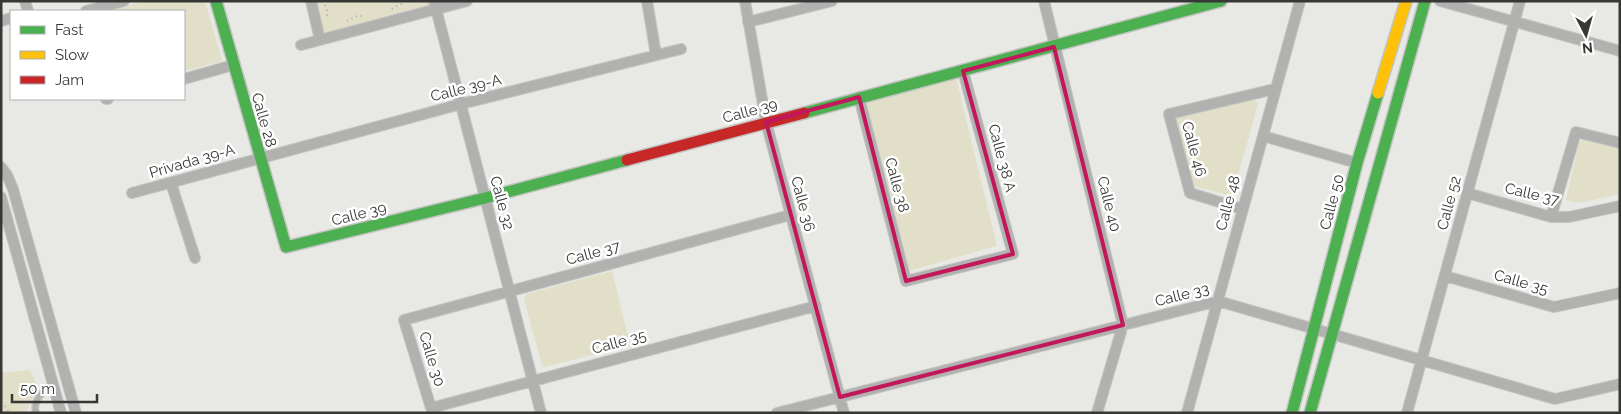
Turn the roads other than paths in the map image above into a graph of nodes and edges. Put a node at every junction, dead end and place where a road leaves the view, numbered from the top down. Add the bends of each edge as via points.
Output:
1 (124, 1) edge
2 (216, 1) edge
3 (311, 1) edge
4 (467, 1) edge
5 (647, 1) edge
6 (745, 1) edge
7 (832, 1) edge
8 (1044, 1) edge
9 (1222, 1) edge
10 (1300, 1) edge
11 (1406, 1) edge
12 (1425, 1) edge
13 (1440, 1) edge
14 (1520, 1) edge
15 (435, 5) edge
16 (90, 10) edge
17 (1515, 21) junction
18 (748, 22) junction
19 (320, 40) junction
20 (301, 45) dead end
21 (1054, 47) junction
22 (681, 49) dead end
23 (1620, 50) edge
24 (656, 55) junction
25 (233, 66) junction
26 (963, 71) junction
27 (185, 79) edge
28 (1275, 89) junction
29 (858, 97) junction
30 (461, 104) junction
31 (766, 122) junction
32 (1263, 136) junction
33 (1620, 143) edge
34 (260, 158) junction
35 (1357, 163) junction
36 (1, 167) edge
37 (171, 183) junction
38 (132, 193) dead end
39 (1467, 193) junction
40 (1, 197) edge
41 (485, 198) junction
42 (1620, 206) edge
43 (1242, 209) junction
44 (790, 215) junction
45 (1551, 216) junction
46 (286, 247) joint
47 (195, 258) dead end
48 (1444, 276) junction
49 (906, 281) joint
50 (510, 292) junction
51 (1620, 293) edge
52 (1218, 301) junction
53 (816, 306) junction
54 (404, 320) joint
55 (1123, 325) junction
56 (1314, 329) junction
57 (1332, 334) junction
58 (1421, 360) junction
59 (533, 380) junction
60 (53, 383) junction
61 (1620, 384) edge
62 (840, 397) junction
63 (431, 408) joint
64 (36, 413) edge
65 (61, 413) edge
66 (76, 413) edge
67 (541, 413) edge
68 (777, 413) edge
69 (844, 413) edge
70 (1097, 413) edge
71 (1187, 413) edge
72 (1292, 413) edge
73 (1310, 413) edge
74 (1407, 413) edge

1 - 16 street
2 - 25 street, Calle 28
3 - 19 street
4 - 15 street
5 - 24 street
6 - 18 street, Calle 36
7 - 18 street
8 - 21 street, Calle 40
9 - 21 street, Calle 39
10 - 28 street, Calle 48
11 - 35 street, Calle 50
12 - 57 street
13 - 17 street
14 - 17 street, Calle 52
15 - 19 street
15 - 30 street, Calle 32
17 - 23 street
17 - 39 street, Calle 52
18 - 31 street, Calle 36
19 - 20 street
21 - 26 street, Calle 39
21 - 55 street, Calle 40
22 - 24 street, Calle 39-A
24 - 30 street, Calle 39-A
25 - 27 street
25 - 34 street, Calle 28
26 - 29 street, Calle 39
26 - 49 street, Calle 38 A via 1013,254
28 - 32 street, Calle 48
28 - 43 street, Calle 46 via 1169,114 1190,193
29 - 31 street, Calle 39
29 - 49 street, Calle 38
30 - 34 street, Calle 39-A
30 - 41 street, Calle 32
31 - 41 street, Calle 39
31 - 44 street, Calle 36
32 - 35 street
32 - 43 street, Calle 48
33 - 45 street via 1576,132
34 - 37 street, Privada 39-A
34 - 46 street, Calle 28
35 - 56 street, Calle 50
36 - 66 street via 13,189
37 - 38 street, Privada 39-A
37 - 47 street
39 - 45 street, Calle 37
39 - 48 street, Calle 52
40 - 60 street
41 - 46 street, Calle 39
41 - 50 street, Calle 32
42 - 45 street, Calle 37 via 1569,217
43 - 52 street, Calle 48
44 - 50 street, Calle 37
44 - 53 street, Calle 36
48 - 51 street, Calle 35 via 1554,307
48 - 58 street, Calle 52
50 - 54 street, Calle 37
50 - 59 street, Calle 32
52 - 55 street, Calle 33
52 - 56 street, Calle 33
52 - 71 street, Calle 48
53 - 59 street, Calle 35
53 - 62 street, Calle 36
54 - 63 street, Calle 30
55 - 62 street, Calle 33
55 - 70 street
56 - 57 street, Calle 33
56 - 72 street, Calle 50
57 - 58 street, Calle 33
57 - 73 street
58 - 61 street, Calle 33 via 1555,399
58 - 74 street, Calle 52
59 - 63 street, Calle 35
59 - 67 street, Calle 32
60 - 64 lane via 36,400
60 - 65 street
62 - 68 street, Calle 33
62 - 69 street, Calle 36

